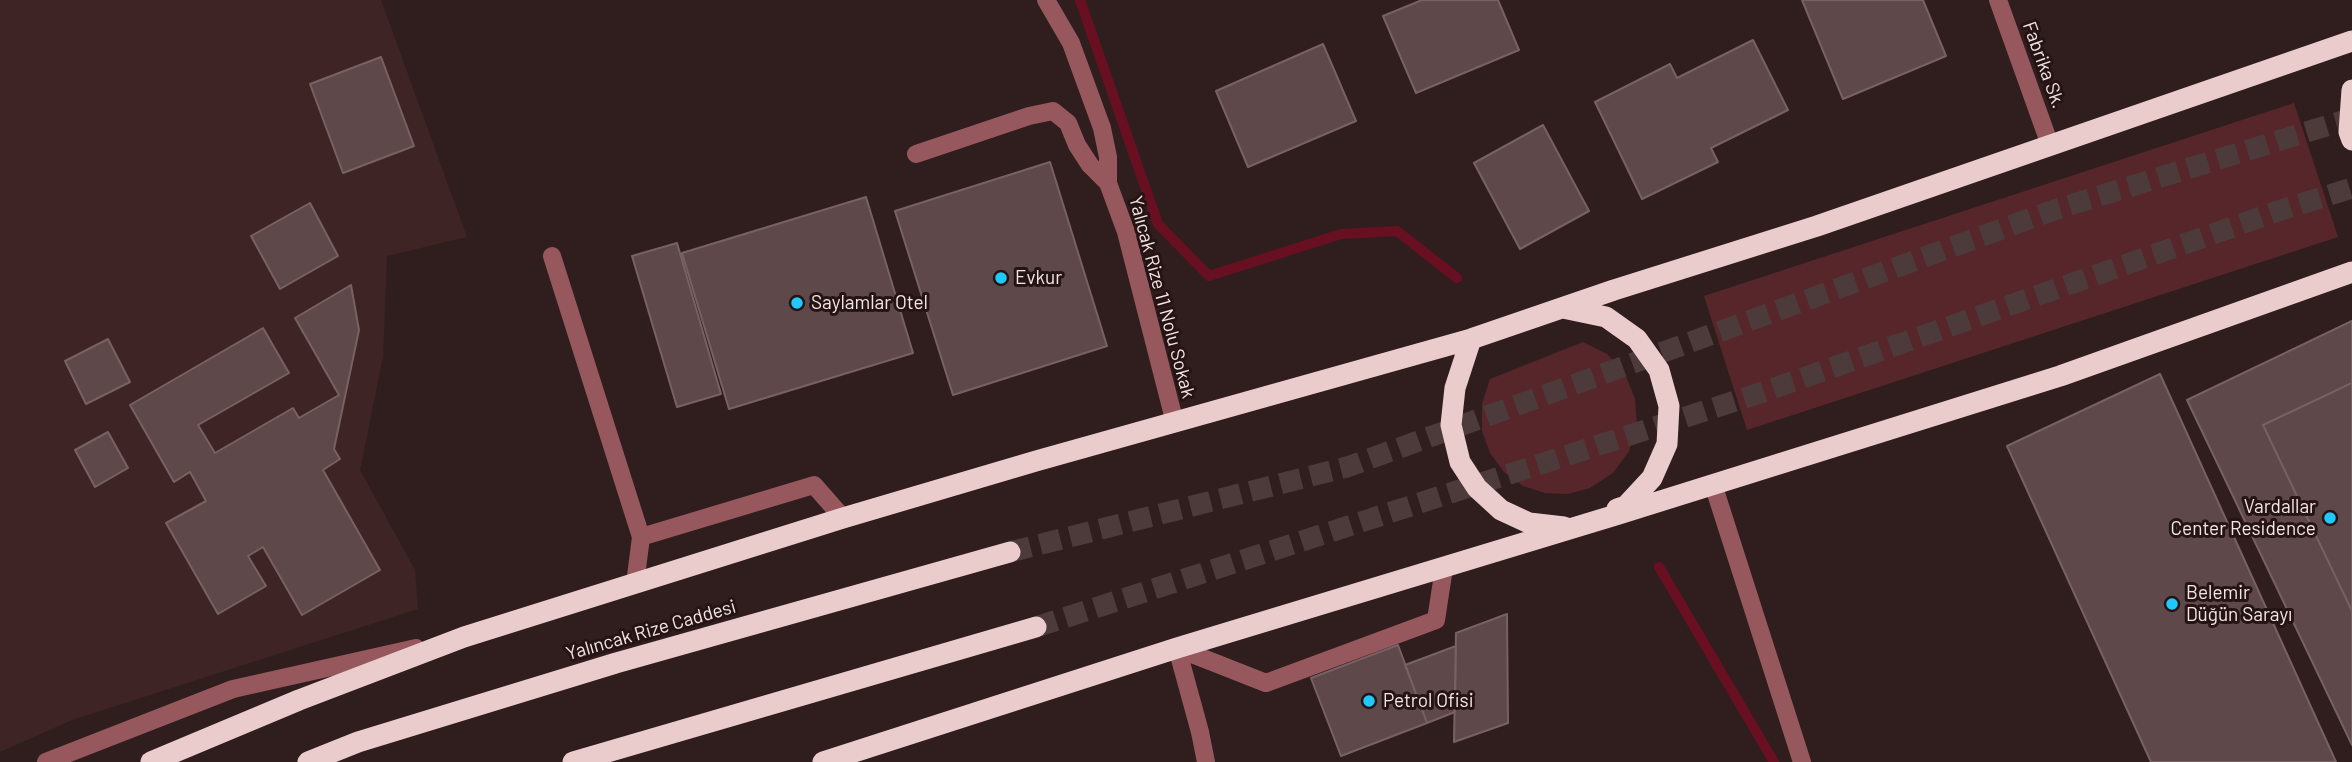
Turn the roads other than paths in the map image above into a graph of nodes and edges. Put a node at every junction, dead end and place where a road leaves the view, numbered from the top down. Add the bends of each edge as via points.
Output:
1 (1046, 0) edge
2 (1998, 0) edge
3 (2352, 41) edge
4 (2352, 90) edge
5 (2352, 140) edge
6 (2050, 145) junction
7 (916, 155) dead end
8 (1108, 183) junction
9 (552, 256) dead end
10 (2352, 272) edge
11 (1563, 307) junction
12 (1471, 339) junction
13 (1175, 423) junction
14 (1713, 484) junction
15 (843, 518) junction
16 (1588, 523) junction
17 (641, 537) junction
18 (1010, 552) tunnel mouth
19 (1444, 568) junction
20 (635, 584) junction
21 (1036, 627) tunnel mouth
22 (464, 637) junction
23 (1177, 648) junction
24 (46, 762) edge
25 (151, 762) edge
26 (308, 762) edge
27 (573, 762) edge
28 (823, 762) edge
29 (1206, 762) edge
30 (1802, 762) edge

1 - 8 street via 1071,43 1102,128
2 - 6 street, Fabrika Sk.
3 - 6 highway
4 - 5 highway
6 - 11 highway
7 - 8 street via 1053,111 1068,123 1090,165
8 - 13 street, Yalıcak Rize 11 Nolu Sokak via 1126,232
9 - 17 street
10 - 14 highway via 2060,376
11 - 12 highway
11 - 16 highway via 1606,317 1637,339 1659,369 1669,406 1667,443 1652,478 1626,506
12 - 13 highway
12 - 16 highway via 1455,388 1451,425 1460,462 1477,488 1501,510 1530,523 1561,527
13 - 15 highway
14 - 16 highway
14 - 30 street
15 - 17 street via 814,485
15 - 20 highway
16 - 19 highway
17 - 20 street
18 - 26 highway, Yalıncak Rize Caddesi via 616,663 358,742
19 - 23 highway
19 - 23 street via 1436,620 1266,683
20 - 22 highway
21 - 27 highway
22 - 24 street via 233,689
22 - 25 highway
23 - 28 highway
23 - 29 street

